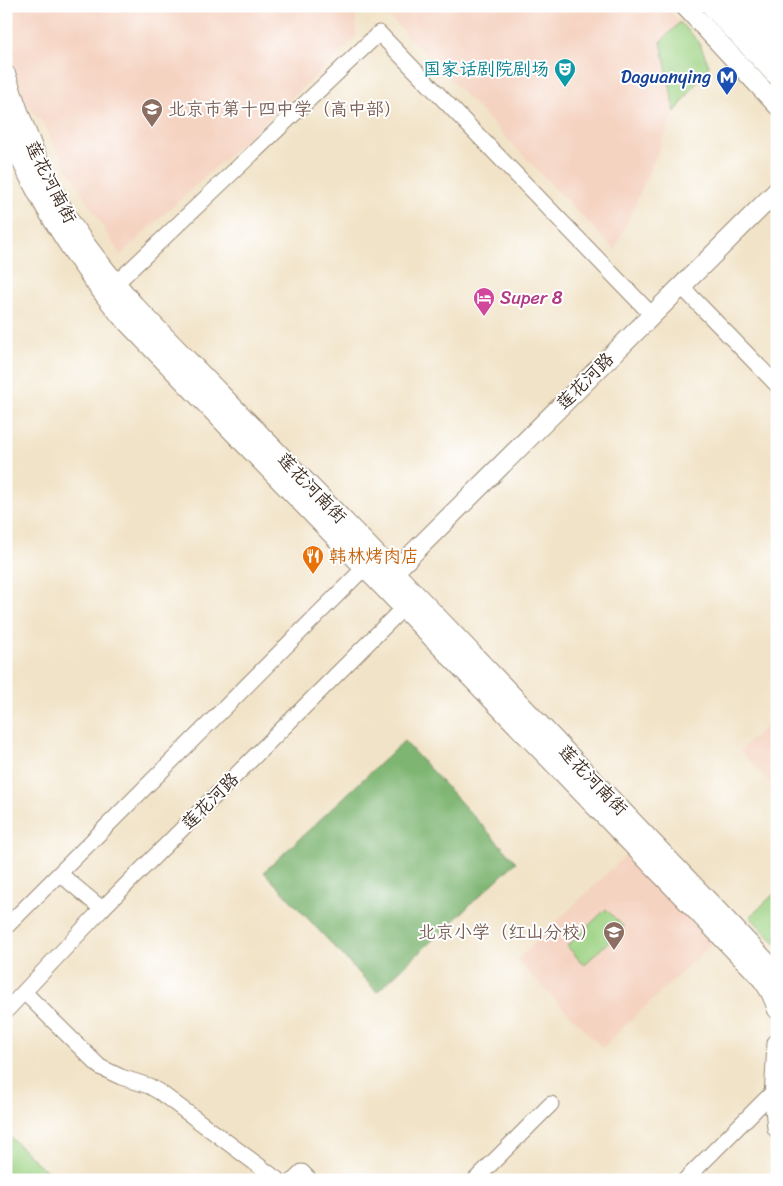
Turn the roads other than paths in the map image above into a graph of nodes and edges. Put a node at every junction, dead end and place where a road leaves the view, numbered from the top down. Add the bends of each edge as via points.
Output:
1 (684, 6) edge
2 (714, 6) edge
3 (763, 9) edge
4 (777, 38) edge
5 (777, 72) edge
6 (6, 75) edge
7 (777, 105) edge
8 (6, 125) edge
9 (777, 191) edge
10 (681, 286) junction
11 (110, 289) junction
12 (651, 314) junction
13 (777, 385) edge
14 (370, 561) junction
15 (394, 572) junction
16 (416, 594) junction
17 (403, 608) junction
18 (60, 874) junction
19 (102, 909) junction
20 (6, 927) edge
21 (777, 973) edge
22 (24, 992) junction
23 (777, 1009) edge
24 (6, 1011) edge
25 (777, 1043) edge
26 (775, 1090) junction
27 (551, 1104) dead end
28 (777, 1128) edge
29 (278, 1180) edge
30 (294, 1180) edge
31 (310, 1180) edge
32 (475, 1180) edge
33 (685, 1180) edge

1 - 7 street
2 - 5 highway
3 - 4 highway
6 - 11 street, 莲花河南街 via 32,148 52,191 92,253
8 - 11 street, 莲花河南街 via 26,171 74,254
9 - 10 street, 莲花河路
10 - 12 street, 莲花河路
10 - 13 street
11 - 12 street via 379,33
11 - 14 street, 莲花河南街 via 121,316
12 - 15 street, 莲花河路
14 - 15 street, 莲花河南街
14 - 17 street, 莲花河南街
14 - 18 street
15 - 16 street, 莲花河南街
16 - 17 street, 莲花河路
16 - 21 street, 莲花河南街
17 - 19 street, 莲花河路
17 - 23 street, 莲花河南街 via 758,974 774,995
18 - 19 street
18 - 20 street
19 - 22 street, 莲花河路
22 - 24 street, 莲花河路
22 - 29 street via 100,1067 161,1093
25 - 26 street
26 - 28 street
26 - 33 street
27 - 32 street
30 - 31 street via 302,1172

